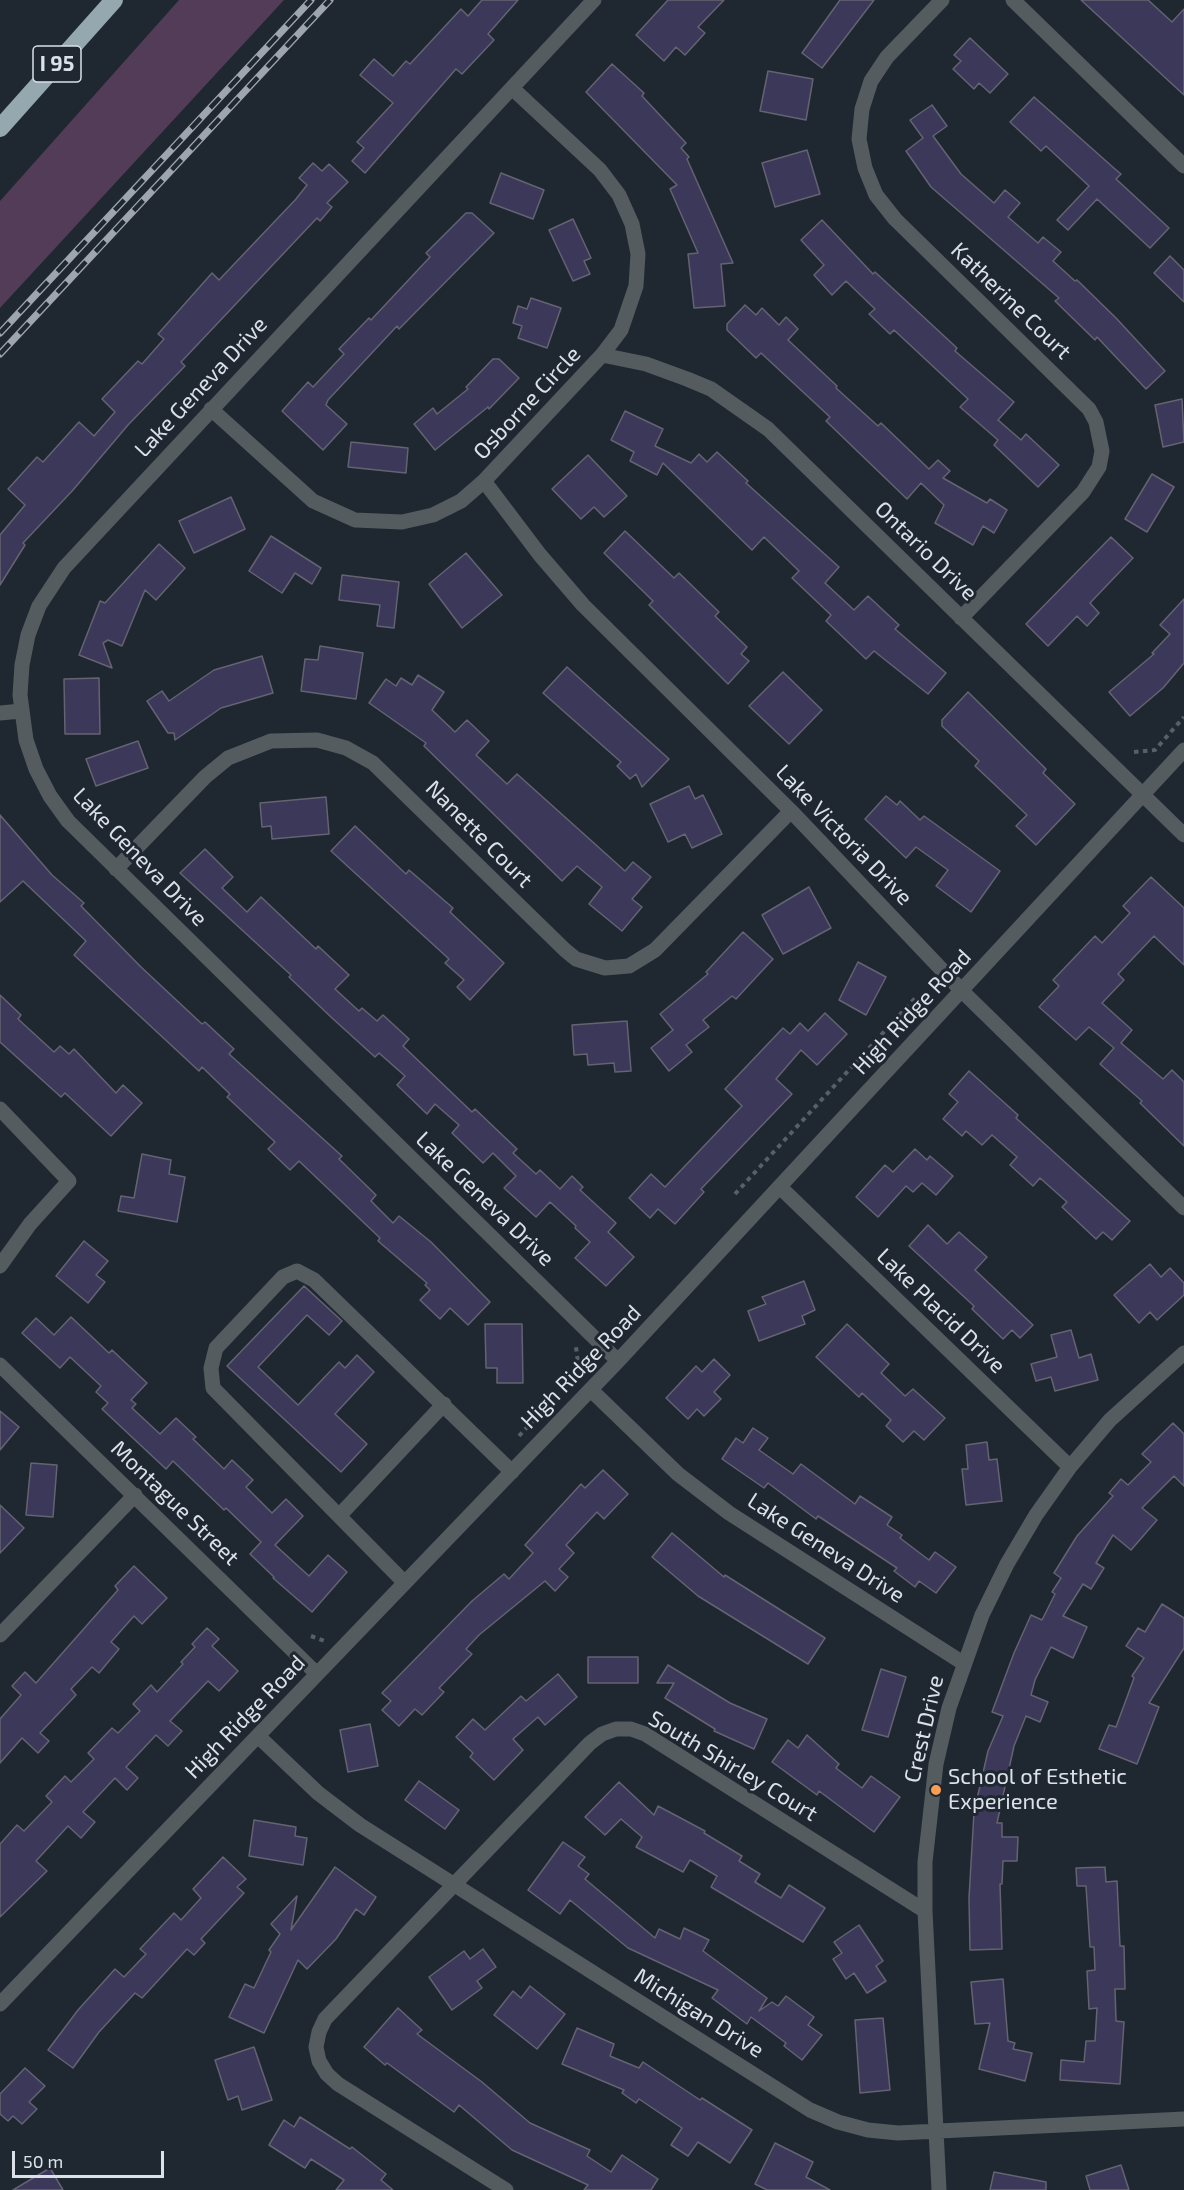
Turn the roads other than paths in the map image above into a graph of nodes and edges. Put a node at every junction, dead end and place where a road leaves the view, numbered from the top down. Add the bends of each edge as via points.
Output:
1 (114, 0) edge
2 (594, 0) edge
3 (942, 0) edge
4 (1013, 0) edge
5 (512, 88) junction
6 (0, 128) edge
7 (1184, 166) edge
8 (602, 355) junction
9 (211, 409) junction
10 (484, 481) junction
11 (961, 618) junction
12 (21, 711) junction
13 (0, 713) edge
14 (1184, 750) edge
15 (1143, 795) junction
16 (791, 811) junction
17 (1184, 835) edge
18 (116, 868) junction
19 (962, 992) junction
20 (0, 1109) edge
21 (781, 1188) junction
22 (1184, 1208) edge
23 (0, 1266) edge
24 (1184, 1353) edge
25 (618, 1361) junction
26 (0, 1365) edge
27 (591, 1390) junction
28 (444, 1404) junction
29 (1070, 1467) junction
30 (512, 1472) junction
31 (135, 1495) junction
32 (339, 1516) junction
33 (405, 1584) junction
34 (0, 1635) edge
35 (963, 1663) junction
36 (317, 1674) junction
37 (258, 1736) junction
38 (453, 1885) junction
39 (925, 1911) junction
40 (0, 2004) edge
41 (1184, 2119) edge
42 (936, 2132) junction
43 (506, 2190) edge
44 (939, 2190) edge

1 - 6 highway, I 95
2 - 5 street, Lake Geneva Drive
3 - 11 street, Katherine Court via 888,57 871,81 862,110 860,139 865,168 876,195 895,219 1089,409 1102,451 1099,466 1083,492
4 - 7 street
5 - 8 street, Osborne Circle via 600,170 619,195 632,224 638,254 636,286 621,330
5 - 9 street, Lake Geneva Drive
8 - 10 street, Osborne Circle
8 - 11 street, Ontario Drive via 673,372 746,411
9 - 10 street, Osborne Circle via 300,492 326,509 356,520 392,523 433,515 460,501
9 - 12 street, Lake Geneva Drive via 64,568 46,593 28,635 22,665
10 - 16 street, Lake Victoria Drive via 583,605
11 - 15 street, Ontario Drive
12 - 13 street
12 - 18 street, Lake Geneva Drive via 26,740 50,796 68,821
14 - 15 street, High Ridge Road
15 - 17 street, Ontario Drive
15 - 19 street, High Ridge Road
16 - 18 street, Nanette Court via 655,950 629,966 605,968 583,962 565,950 385,773 360,755 332,743 301,738 271,741 228,758
16 - 19 street, Lake Victoria Drive
18 - 25 street, Lake Geneva Drive
19 - 21 street, High Ridge Road
19 - 22 street, Lake Victoria Drive
20 - 23 street via 69,1181 30,1224
21 - 25 street, High Ridge Road
21 - 29 street, Lake Placid Drive
24 - 29 street, Crest Drive via 1110,1420
25 - 27 street, High Ridge Road
26 - 31 street, Montague Street
27 - 30 street, High Ridge Road
27 - 35 street, Lake Geneva Drive via 678,1474 729,1513
28 - 30 street
28 - 32 street
28 - 32 street via 314,1280 297,1271 283,1277 216,1348 211,1368 213,1388
29 - 35 street, Crest Drive via 1007,1564
30 - 33 street, High Ridge Road
31 - 34 street
31 - 36 street, Montague Street
32 - 33 street
33 - 36 street, High Ridge Road
35 - 39 street, Crest Drive via 936,1764 928,1820
36 - 37 street, High Ridge Road
37 - 38 street, Michigan Drive via 318,1793
37 - 40 street, High Ridge Road
38 - 39 street, South Shirley Court via 590,1743 616,1729 631,1729 645,1734
38 - 42 street, Michigan Drive via 810,2110 868,2130
38 - 43 street, South Shirley Court via 325,2019 316,2047 319,2061 338,2084
39 - 42 street, Crest Drive
41 - 42 street, Michigan Drive
42 - 44 street, Crest Drive

